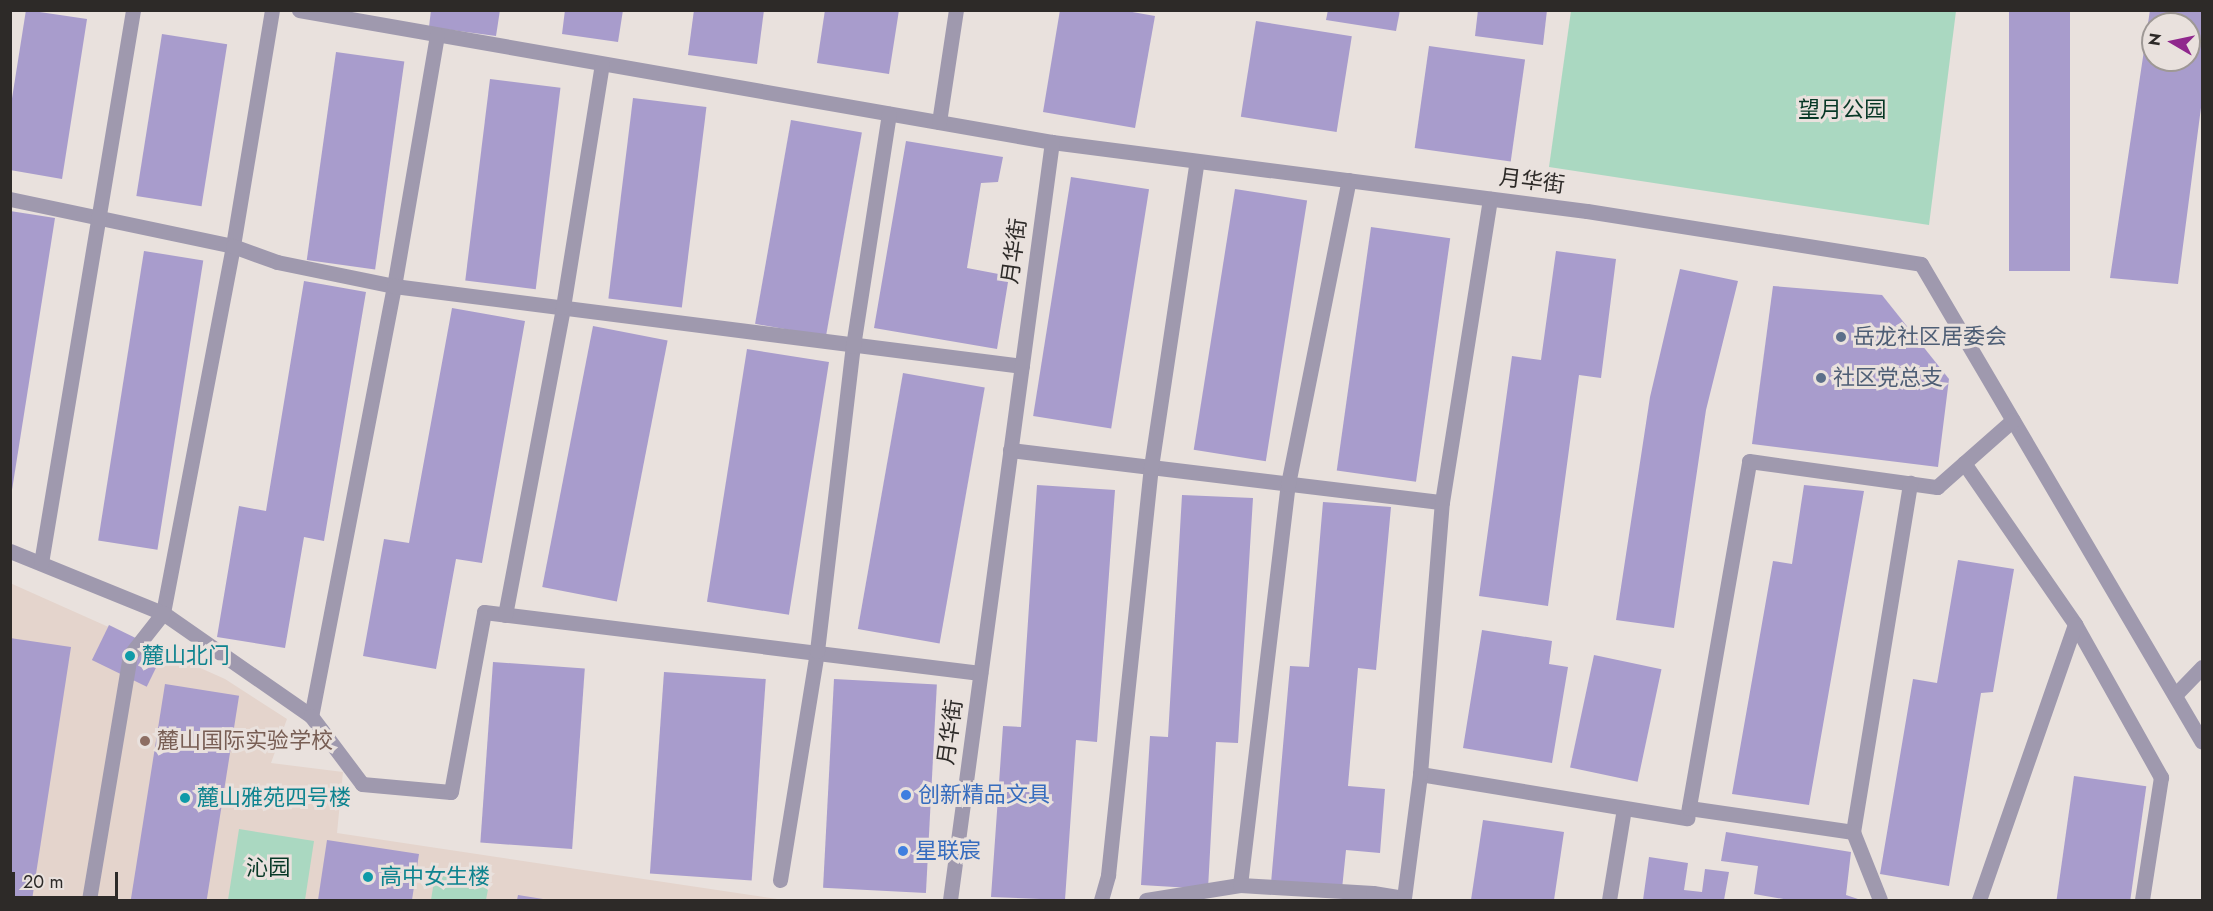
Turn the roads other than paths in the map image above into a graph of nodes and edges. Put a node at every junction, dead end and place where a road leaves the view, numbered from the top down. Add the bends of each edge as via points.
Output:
1 (134, 10) edge
2 (272, 10) edge
3 (299, 10) edge
4 (956, 10) edge
5 (436, 35) junction
6 (602, 64) junction
7 (889, 114) junction
8 (939, 122) junction
9 (1052, 142) junction
10 (1197, 161) junction
11 (1349, 180) junction
12 (1490, 198) junction
13 (10, 199) edge
14 (99, 218) junction
15 (233, 246) junction
16 (394, 286) junction
17 (563, 307) junction
18 (854, 346) junction
19 (1022, 366) junction
20 (2013, 420) junction
21 (1010, 450) junction
22 (1964, 463) junction
23 (1151, 467) junction
24 (1910, 483) junction
25 (1288, 484) junction
26 (1442, 502) junction
27 (10, 551) edge
28 (41, 563) junction
29 (163, 613) junction
30 (505, 615) junction
31 (2075, 624) junction
32 (817, 651) junction
33 (2202, 667) edge
34 (980, 674) junction
35 (2175, 694) junction
36 (311, 716) junction
37 (2202, 742) edge
38 (1420, 774) junction
39 (1624, 808) junction
40 (1689, 808) junction
41 (1853, 832) junction
42 (780, 880) dead end
43 (1240, 885) junction
44 (89, 900) edge
45 (950, 900) edge
46 (1101, 900) edge
47 (1146, 900) edge
48 (1609, 900) edge
49 (1880, 900) edge
50 (1979, 900) edge
51 (2142, 900) edge

1 - 14 street
2 - 15 street
3 - 5 street
4 - 8 street
5 - 6 street
5 - 16 street
6 - 7 street
6 - 17 street
7 - 8 street
7 - 18 street
8 - 9 street
9 - 10 street, 月华街
9 - 19 street, 月华街
10 - 11 street, 月华街
10 - 23 street
11 - 12 street, 月华街
11 - 25 street
12 - 20 street, 月华街 via 1921,264
12 - 26 street
13 - 14 street
14 - 15 street
14 - 28 street
15 - 16 street via 277,262
15 - 29 street
16 - 17 street
16 - 36 street
17 - 18 street
17 - 30 street
18 - 19 street
18 - 32 street
19 - 21 street, 月华街
20 - 22 street
20 - 35 street
21 - 23 street
21 - 34 street, 月华街
22 - 24 street via 1936,487
22 - 31 street
23 - 25 street
23 - 46 street via 1108,875
24 - 40 street via 1749,460
24 - 41 street
25 - 26 street
25 - 43 street
26 - 38 street
27 - 28 street
28 - 29 street
29 - 36 street
29 - 44 street via 130,655
30 - 32 street
30 - 36 street via 484,612 450,792 362,784
31 - 50 street
31 - 51 street via 2161,777
32 - 34 street
32 - 42 street
33 - 35 street
34 - 45 street, 月华街
35 - 37 street
38 - 39 street
38 - 43 street via 1404,898
39 - 40 street via 1687,818
39 - 48 street
40 - 41 street
41 - 49 street
43 - 47 street

